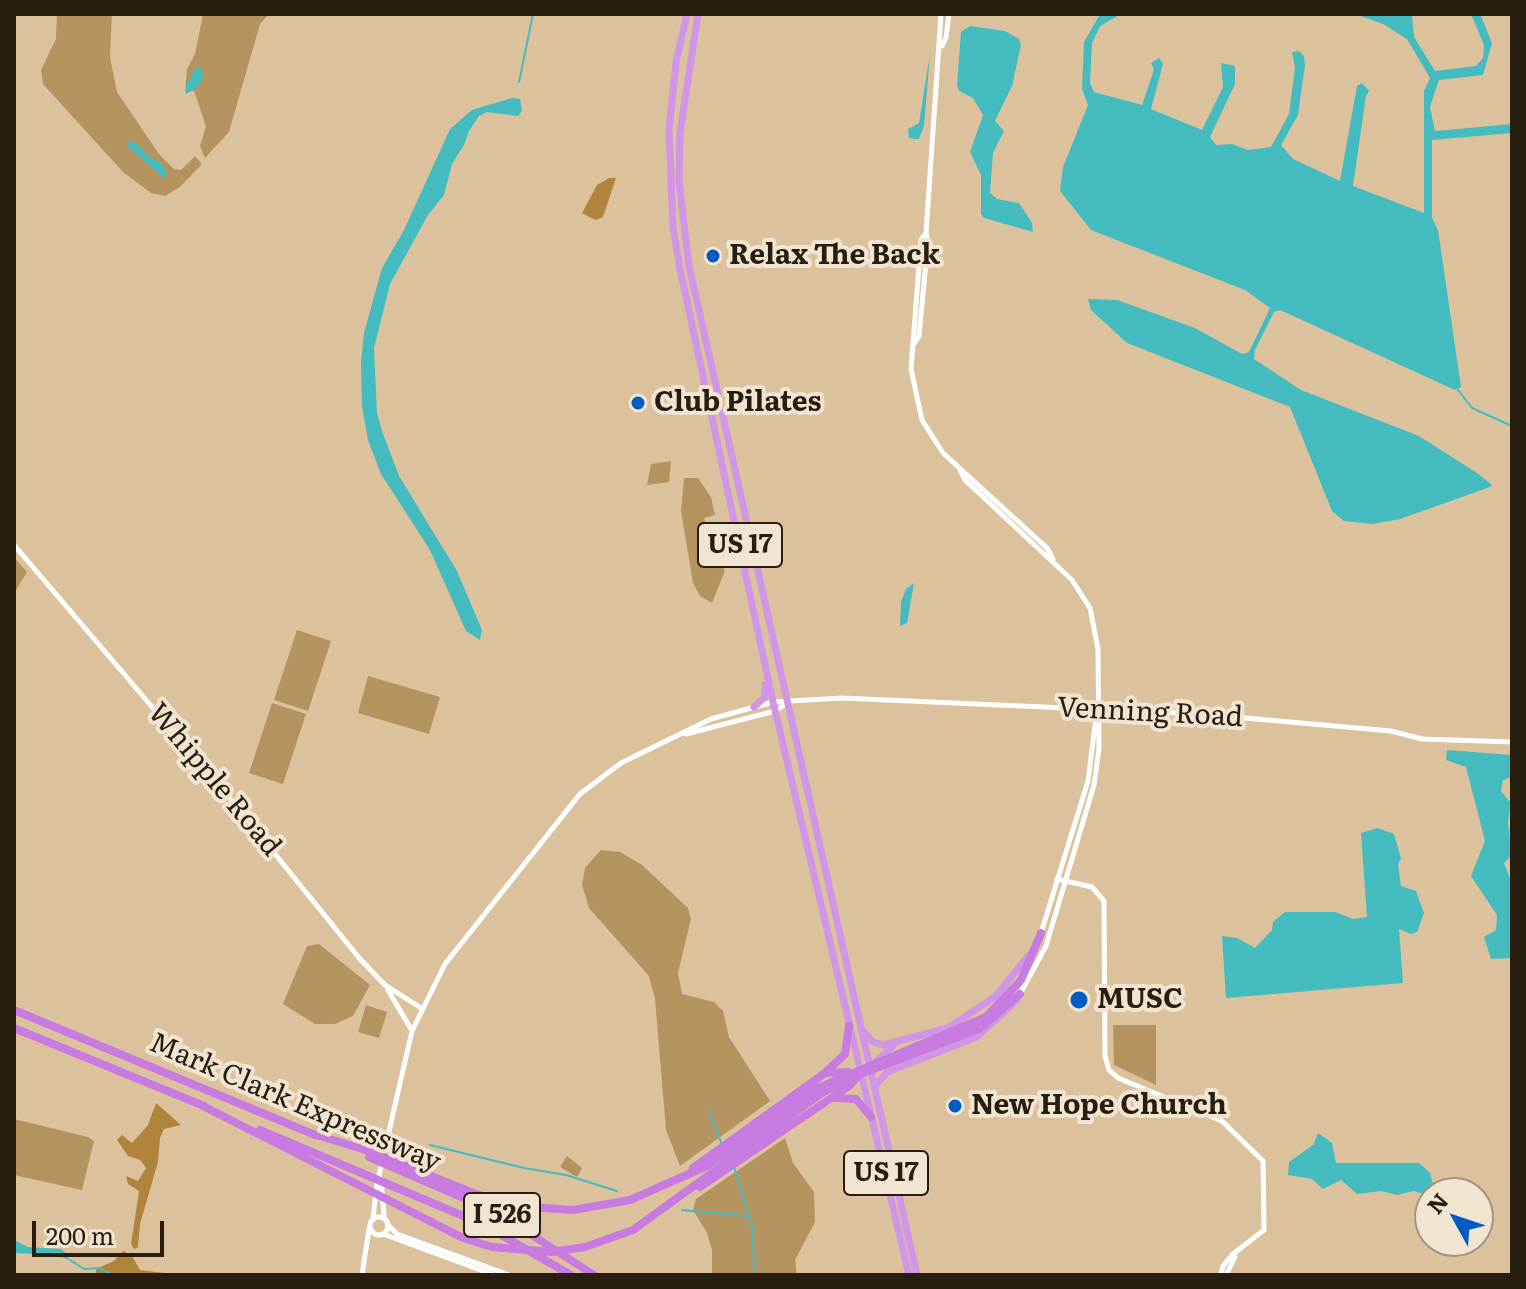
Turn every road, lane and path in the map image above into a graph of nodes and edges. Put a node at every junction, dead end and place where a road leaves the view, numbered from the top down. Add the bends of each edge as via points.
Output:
1 (687, 14) edge
2 (698, 14) edge
3 (941, 14) edge
4 (949, 14) edge
5 (941, 47) junction
6 (14, 545) edge
7 (766, 667) junction
8 (773, 702) junction
9 (787, 703) junction
10 (754, 707) junction
11 (1098, 709) junction
12 (775, 711) junction
13 (686, 734) junction
14 (1512, 742) edge
15 (1057, 879) junction
16 (1066, 881) junction
17 (1041, 933) junction
18 (385, 985) junction
19 (1020, 994) junction
20 (421, 1008) junction
21 (14, 1010) edge
22 (849, 1026) junction
23 (860, 1026) junction
24 (14, 1028) edge
25 (412, 1031) junction
26 (897, 1044) junction
27 (922, 1049) junction
28 (893, 1069) junction
29 (865, 1070) junction
30 (825, 1073) junction
31 (874, 1088) junction
32 (830, 1099) junction
33 (199, 1104) junction
34 (785, 1113) junction
35 (871, 1117) junction
36 (401, 1167) junction
37 (381, 1174) junction
38 (668, 1185) junction
39 (654, 1216) junction
40 (373, 1218) junction
41 (385, 1219) junction
42 (388, 1225) junction
43 (370, 1228) junction
44 (381, 1234) junction
45 (366, 1255) junction
46 (362, 1275) edge
47 (494, 1275) edge
48 (509, 1275) edge
49 (571, 1275) edge
50 (594, 1275) edge
51 (909, 1275) edge
52 (917, 1275) edge
53 (1224, 1275) edge

1 - 7 highway, US 17 via 669,129 673,227
2 - 9 highway, US 17 via 680,133 689,266
3 - 5 main road
4 - 5 main road
5 - 11 main road via 911,369 919,411 930,435 960,470 1047,548 1072,580 1095,624
6 - 18 main road, Whipple Road
7 - 8 highway, US 17
7 - 10 highway via 766,694
8 - 9 main road, Venning Road
8 - 10 main road, Venning Road
8 - 12 highway, US 17
9 - 11 main road, Venning Road via 842,698
9 - 12 main road
9 - 23 highway, US 17
10 - 13 main road, Venning Road via 711,719
11 - 14 main road, Venning Road via 1391,731 1422,739
11 - 15 main road via 1088,781
11 - 16 main road via 1096,775
12 - 13 main road
12 - 22 highway, US 17
13 - 20 main road via 621,763 580,794 453,954
15 - 16 main road
15 - 17 main road
16 - 19 main road via 1039,964
16 - 53 main road via 1092,887 1104,901 1109,1070 1222,1121 1263,1161 1264,1230 1223,1266
17 - 26 highway via 1011,981 982,1007 948,1028
17 - 27 highway via 1021,980 997,1009
18 - 20 main road, Whipple Road
18 - 25 main road
19 - 27 highway via 979,1029
19 - 28 highway via 977,1037
20 - 25 main road
21 - 36 highway, Mark Clark Expressway / I 526
22 - 29 highway, US 17
22 - 30 highway via 845,1054
23 - 26 highway via 877,1044
23 - 29 highway, US 17
24 - 33 highway, Mark Clark Expressway / I 526
25 - 37 main road
26 - 29 highway
27 - 34 highway via 850,1078
28 - 29 highway
28 - 31 highway
29 - 30 highway
29 - 31 highway, US 17
29 - 32 highway
29 - 35 highway, US 17
30 - 38 highway
31 - 52 highway, US 17
32 - 35 highway via 852,1097
32 - 39 highway
33 - 39 highway via 463,1238 492,1247 552,1252 613,1239
33 - 49 highway, Mark Clark Expressway / I 526 via 496,1231
34 - 38 highway via 707,1166
34 - 39 highway
35 - 51 highway, US 17
36 - 38 highway via 473,1193 540,1209 602,1207
36 - 50 highway, Mark Clark Expressway / I 526 via 511,1220
37 - 40 main road
37 - 41 main road
40 - 41 main road
40 - 43 main road
41 - 42 main road
42 - 44 main road
42 - 48 main road via 397,1234
43 - 44 main road
43 - 45 main road
44 - 45 main road
44 - 47 main road
45 - 46 main road

